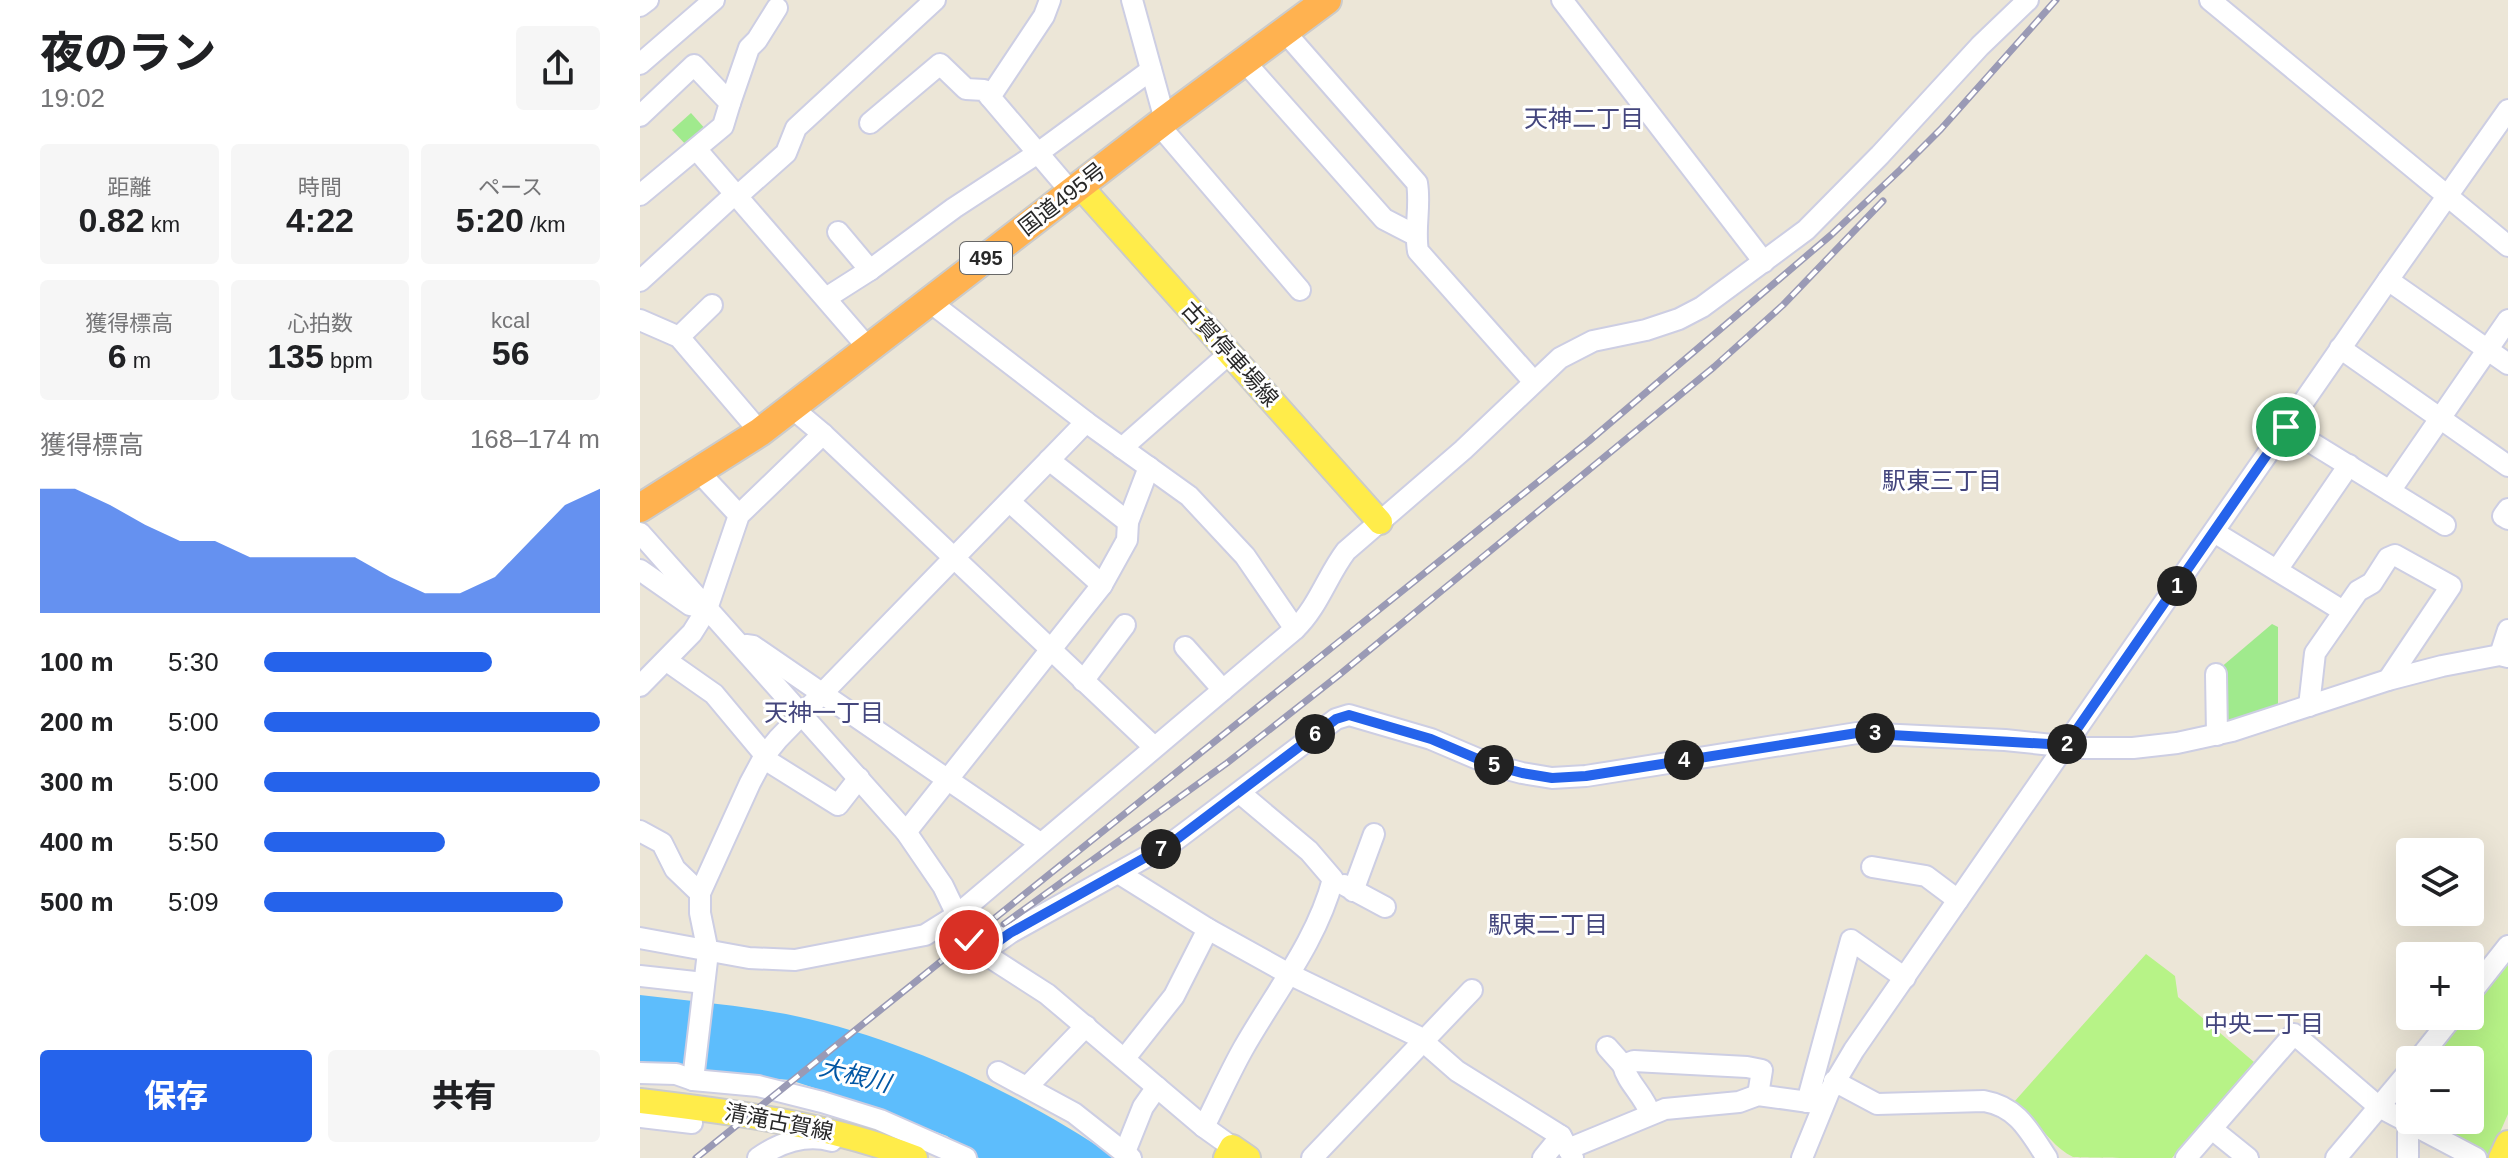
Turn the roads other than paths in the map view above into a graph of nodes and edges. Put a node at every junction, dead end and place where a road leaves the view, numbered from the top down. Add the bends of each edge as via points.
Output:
1 (648, 0) edge
2 (714, 0) edge
3 (935, 0) edge
4 (1050, 0) edge
5 (1132, 0) edge
6 (1327, 0) edge
7 (1562, 0) edge
8 (2210, 0) edge
9 (2018, 3) edge
10 (640, 6) edge
11 (777, 8) dead end
12 (1284, 31) junction
13 (1244, 61) junction
14 (640, 64) edge
15 (1151, 70) junction
16 (990, 97) junction
17 (730, 103) junction
18 (2508, 110) edge
19 (640, 116) edge
20 (1162, 122) junction
21 (870, 123) dead end
22 (697, 150) junction
23 (1038, 153) junction
24 (1080, 186) junction
25 (735, 194) junction
26 (640, 195) edge
27 (2447, 195) junction
28 (1418, 206) junction
29 (1384, 219) junction
30 (838, 232) dead end
31 (1415, 235) junction
32 (2508, 246) edge
33 (1764, 262) junction
34 (870, 270) junction
35 (2388, 280) junction
36 (640, 281) edge
37 (1300, 290) dead end
38 (826, 298) junction
39 (930, 302) junction
40 (712, 305) dead end
41 (640, 320) edge
42 (2508, 320) edge
43 (679, 337) junction
44 (2340, 348) junction
45 (869, 349) junction
46 (2487, 349) junction
47 (1230, 353) junction
48 (2508, 364) edge
49 (1534, 382) junction
50 (792, 408) junction
51 (2440, 418) junction
52 (1086, 422) junction
53 (2286, 427) junction
54 (760, 432) junction
55 (823, 434) junction
56 (1122, 448) junction
57 (1049, 460) junction
58 (2349, 465) junction
59 (2508, 466) edge
60 (1149, 467) junction
61 (699, 472) junction
62 (2390, 491) junction
63 (1010, 502) junction
64 (640, 508) edge
65 (2508, 509) edge
66 (739, 515) junction
67 (2508, 519) edge
68 (1128, 522) junction
69 (1380, 522) junction
70 (2445, 525) dead end
71 (2214, 532) junction
72 (640, 533) edge
73 (954, 558) junction
74 (640, 570) edge
75 (2277, 570) junction
76 (1102, 585) junction
77 (707, 609) junction
78 (2343, 611) junction
79 (1125, 625) dead end
80 (1295, 629) junction
81 (2508, 630) edge
82 (738, 644) junction
83 (1185, 647) dead end
84 (1051, 648) junction
85 (2504, 656) edge
86 (667, 661) junction
87 (2216, 674) dead end
88 (2388, 680) junction
89 (1083, 681) junction
90 (640, 686) edge
91 (1223, 690) junction
92 (821, 693) junction
93 (2309, 706) junction
94 (802, 714) junction
95 (2217, 735) junction
96 (2066, 745) junction
97 (1153, 746) junction
98 (764, 757) junction
99 (859, 778) junction
100 (950, 780) junction
101 (1240, 793) junction
102 (640, 831) edge
103 (906, 832) junction
104 (1374, 834) dead end
105 (1040, 843) junction
106 (1872, 867) dead end
107 (1120, 874) junction
108 (1333, 879) junction
109 (1353, 891) junction
110 (700, 893) junction
111 (1958, 900) junction
112 (1385, 907) dead end
113 (957, 915) junction
114 (1208, 929) junction
115 (640, 938) edge
116 (2508, 946) edge
117 (708, 952) junction
118 (982, 953) junction
119 (1289, 974) junction
120 (640, 976) edge
121 (2484, 976) edge
122 (1905, 978) junction
123 (704, 983) junction
124 (1472, 990) dead end
125 (1086, 1026) junction
126 (2442, 1030) edge
127 (1423, 1043) junction
128 (2429, 1046) edge
129 (1607, 1047) dead end
130 (1125, 1058) junction
131 (998, 1072) dead end
132 (640, 1073) edge
133 (1627, 1074) junction
134 (693, 1075) junction
135 (1834, 1081) junction
136 (1028, 1086) junction
137 (1157, 1087) junction
138 (2396, 1090) edge
139 (1758, 1095) junction
140 (640, 1101) edge
141 (1815, 1103) junction
142 (2383, 1109) junction
143 (1650, 1114) junction
144 (2396, 1116) edge
145 (640, 1117) edge
146 (692, 1123) dead end
147 (1204, 1127) junction
148 (2212, 1129) junction
149 (2408, 1134) edge
150 (2429, 1134) edge
151 (2508, 1143) edge
152 (1568, 1148) edge
153 (1235, 1154) edge
154 (1128, 1155) edge
155 (2044, 1156) edge
156 (2340, 1157) edge
157 (758, 1158) edge
158 (889, 1158) edge
159 (915, 1158) edge
160 (966, 1158) edge
161 (1312, 1158) edge
162 (1543, 1158) edge
163 (1802, 1158) edge
164 (2186, 1158) edge
165 (2248, 1158) edge
166 (2408, 1158) edge
167 (2476, 1158) edge
168 (2501, 1158) edge

1 - 10 street
2 - 14 street
3 - 25 street via 796,128 786,153
4 - 16 street
5 - 15 street
6 - 12 highway, 国道495号 / 495
7 - 33 street
8 - 27 street
9 - 33 street via 1880,155 1806,230
11 - 17 street via 749,48
12 - 13 highway, 国道495号 / 495
12 - 28 street via 1417,183
13 - 20 highway, 国道495号 / 495
13 - 29 street
15 - 20 street
15 - 23 street
16 - 21 street via 984,90 966,89 940,64
16 - 23 street
17 - 19 street via 694,65
17 - 22 street via 723,126
18 - 27 street
20 - 24 highway, 国道495号 / 495
20 - 37 street
22 - 25 street
22 - 26 street
23 - 24 street via 1066,186
23 - 34 street
24 - 39 highway, 国道495号 / 495
24 - 47 main road, 古賀停車場線
25 - 36 street
25 - 38 street
27 - 32 street
27 - 35 street
28 - 29 street
28 - 31 street
29 - 31 street
30 - 34 street
31 - 49 street via 1418,251
33 - 49 street via 1690,313 1574,348
34 - 38 street
35 - 44 street
35 - 46 street
38 - 45 street
39 - 45 highway, 国道495号 / 495
39 - 52 street
40 - 43 street
41 - 43 street
42 - 46 street
43 - 54 street
44 - 51 street
44 - 53 street
45 - 50 highway, 国道495号 / 495
46 - 48 street
46 - 51 street
47 - 56 street
47 - 69 main road, 古賀停車場線
49 - 69 street
50 - 54 highway, 国道495号 / 495
50 - 55 street
51 - 59 street
51 - 62 street
52 - 56 street
52 - 57 street
53 - 58 street
53 - 71 street
54 - 61 highway, 国道495号 / 495
55 - 66 street
55 - 73 street
56 - 60 street
57 - 63 street
57 - 68 street
58 - 62 street
58 - 75 street
60 - 68 street
60 - 80 street via 1201,507 1245,556
61 - 64 highway, 国道495号 / 495
61 - 66 street
62 - 70 street
63 - 73 street
63 - 76 street
65 - 67 street via 2503,516
66 - 77 street
68 - 76 street via 1127,540
69 - 80 street via 1346,551 1310,614
71 - 75 street
71 - 96 street
72 - 77 street
73 - 84 street
73 - 92 street
74 - 77 street via 690,605
75 - 78 street
76 - 84 street
77 - 82 street
77 - 86 street
78 - 88 street via 2395,555 2451,586
78 - 93 street via 2315,653
79 - 89 street
80 - 91 street
81 - 85 street
82 - 92 street via 753,646
82 - 94 street
83 - 91 street
84 - 89 street
84 - 100 street
85 - 88 street
86 - 90 street
86 - 98 street via 714,694
87 - 95 street
88 - 93 street
89 - 97 street
91 - 97 street
92 - 94 street
92 - 100 street
93 - 95 street
94 - 98 street
94 - 99 street
95 - 96 street via 2133,748
96 - 101 street via 1857,733 1552,778 1492,765 1349,715 1336,719
96 - 111 street
97 - 105 street
98 - 99 street via 838,805
98 - 110 street
99 - 103 street
100 - 103 street
100 - 105 street
101 - 107 street
101 - 108 street via 1309,851
102 - 110 street via 662,843 675,869
103 - 113 street
104 - 109 street
105 - 113 street
106 - 111 street via 1926,876
107 - 114 street
107 - 118 street
108 - 109 street
108 - 119 street
109 - 112 street
110 - 117 street
111 - 122 street
113 - 117 street via 925,935 817,957 776,960
113 - 118 street
114 - 119 street
114 - 130 street via 1174,996
115 - 117 street
116 - 121 street
117 - 123 street
118 - 125 street
119 - 127 street via 1393,1023
119 - 147 street via 1242,1050
120 - 123 street
122 - 135 street
122 - 141 street via 1851,940
123 - 134 street
124 - 127 street
125 - 130 street
125 - 136 street
126 - 128 street
127 - 152 street
127 - 161 street
129 - 133 street
130 - 137 street
131 - 136 street
132 - 134 street
133 - 139 street via 1634,1061 1747,1067 1762,1070
133 - 143 street
134 - 160 street via 822,1102 880,1120
135 - 141 street
135 - 155 street via 1877,1104 1997,1104 2018,1116
136 - 154 street
137 - 147 street
137 - 154 street via 1143,1107
138 - 142 street
139 - 141 street
139 - 143 street
140 - 159 main road, 清滝古賀線 via 831,1131
141 - 163 street
142 - 144 street
142 - 148 street via 2294,1034
142 - 156 street
143 - 152 street
145 - 146 street
147 - 153 street
148 - 164 street
148 - 165 street
149 - 166 street
150 - 167 street
151 - 168 main road
152 - 162 street
157 - 158 street via 789,1142 821,1138

